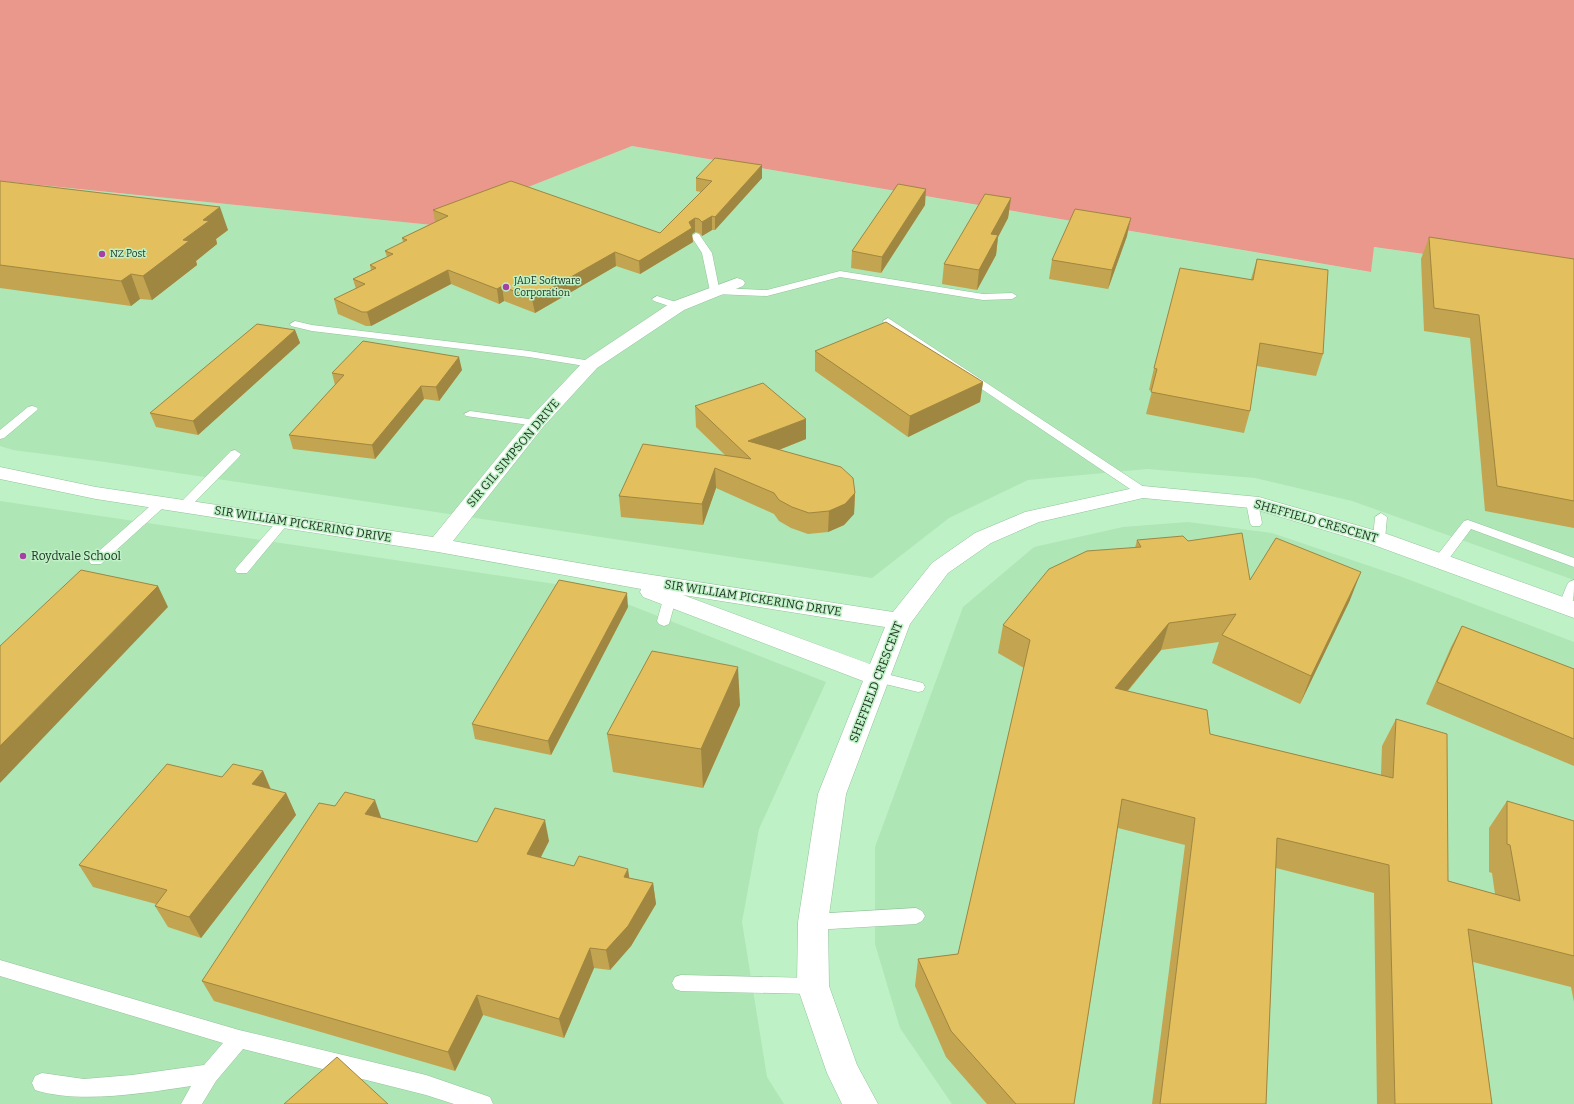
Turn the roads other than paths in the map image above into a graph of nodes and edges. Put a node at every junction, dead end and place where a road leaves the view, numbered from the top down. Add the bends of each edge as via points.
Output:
1 (696, 236) dead end
2 (737, 283) dead end
3 (715, 291) junction
4 (1012, 296) dead end
5 (657, 298) dead end
6 (678, 306) junction
7 (888, 321) edge
8 (295, 324) dead end
9 (591, 364) junction
10 (32, 409) dead end
11 (470, 414) dead end
12 (536, 422) junction
13 (0, 436) edge
14 (235, 454) dead end
15 (0, 473) edge
16 (1143, 492) junction
17 (1252, 502) junction
18 (161, 503) junction
19 (184, 506) junction
20 (1381, 517) dead end
21 (283, 522) junction
22 (1256, 523) dead end
23 (1379, 539) junction
24 (438, 545) junction
25 (96, 561) dead end
26 (1440, 561) junction
27 (1574, 563) edge
28 (242, 570) dead end
29 (607, 576) junction
30 (1574, 586) edge
31 (1569, 609) edge
32 (899, 621) junction
33 (878, 677) junction
34 (918, 687) dead end
35 (916, 916) dead end
36 (813, 922) junction
37 (0, 968) edge
38 (681, 984) dead end
39 (813, 986) junction
40 (240, 1039) junction
41 (208, 1074) junction
42 (42, 1083) dead end
43 (191, 1104) edge
44 (482, 1104) edge
45 (861, 1104) edge

1 - 3 lane via 707,253
2 - 3 street, SIR GIL SIMPSON DRIVE
3 - 4 lane via 767,293 840,274 913,281 983,297
3 - 6 street, SIR GIL SIMPSON DRIVE
5 - 6 lane
6 - 9 street, SIR GIL SIMPSON DRIVE
7 - 16 lane
8 - 9 lane
9 - 12 street, SIR GIL SIMPSON DRIVE
10 - 13 lane
11 - 12 lane
12 - 24 street, SIR GIL SIMPSON DRIVE
14 - 19 lane
15 - 18 street, SIR WILLIAM PICKERING DRIVE via 96,493
16 - 17 street, SHEFFIELD CRESCENT
16 - 32 street, SHEFFIELD CRESCENT via 1034,517 983,538 940,568
17 - 22 lane
17 - 23 street, SHEFFIELD CRESCENT
18 - 19 street, SIR WILLIAM PICKERING DRIVE
18 - 25 lane
19 - 21 street, SIR WILLIAM PICKERING DRIVE
20 - 23 lane
21 - 24 street, SIR WILLIAM PICKERING DRIVE
21 - 28 lane
23 - 26 street, SHEFFIELD CRESCENT
24 - 29 street, SIR WILLIAM PICKERING DRIVE
26 - 27 lane via 1468,524
26 - 31 street, SHEFFIELD CRESCENT
29 - 32 street, SIR WILLIAM PICKERING DRIVE
29 - 33 street, SIR WILLIAM PICKERING DRIVE via 666,610
30 - 31 lane
32 - 33 street, SHEFFIELD CRESCENT
33 - 34 lane
33 - 36 street, SHEFFIELD CRESCENT via 832,794
35 - 36 lane
36 - 39 street, SHEFFIELD CRESCENT
37 - 40 lane
38 - 39 lane
39 - 45 street, SHEFFIELD CRESCENT via 843,1073
40 - 41 lane
40 - 44 lane via 426,1085
41 - 42 lane via 132,1086 84,1089
41 - 43 lane

